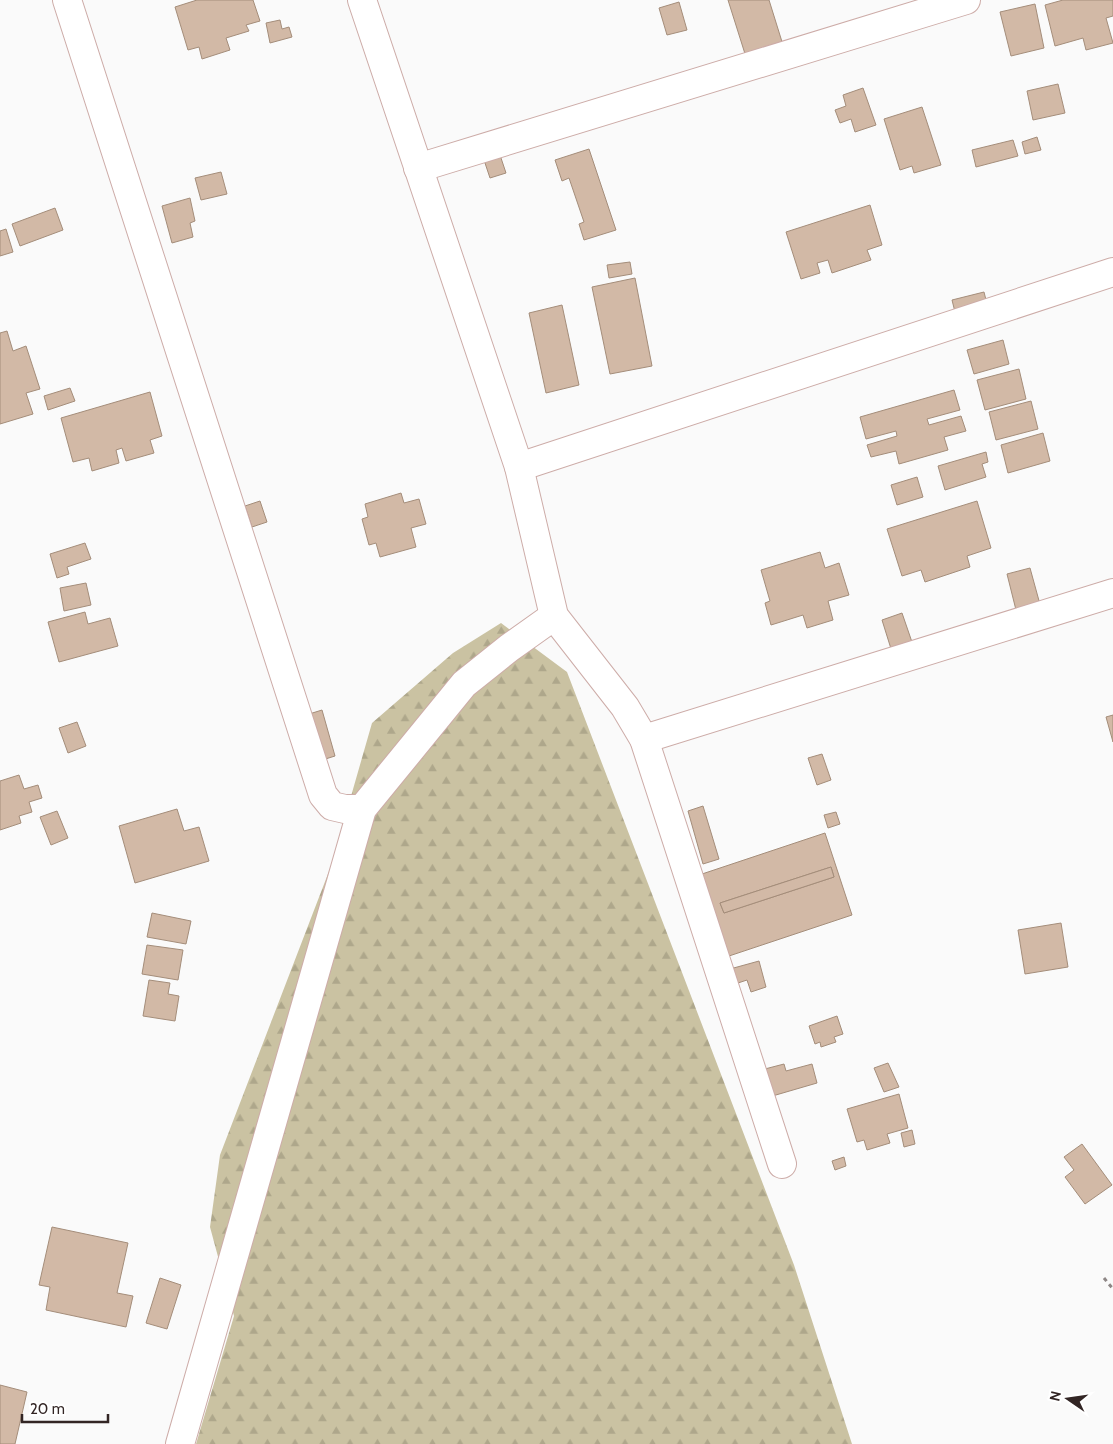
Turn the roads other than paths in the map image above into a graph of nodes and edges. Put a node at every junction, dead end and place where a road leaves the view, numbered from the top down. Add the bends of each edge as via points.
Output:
1 (67, 0) edge
2 (362, 0) edge
3 (966, 0) edge
4 (418, 168) junction
5 (1113, 272) edge
6 (519, 467) junction
7 (1113, 593) edge
8 (554, 616) junction
9 (644, 739) junction
10 (362, 809) junction
11 (782, 1164) dead end
12 (180, 1444) edge

1 - 10 street via 323,795 332,806
2 - 4 street
3 - 4 street
4 - 6 street
5 - 6 street
6 - 8 street
7 - 9 street
8 - 9 street via 625,707
8 - 10 street via 464,684
9 - 11 street
10 - 12 street

